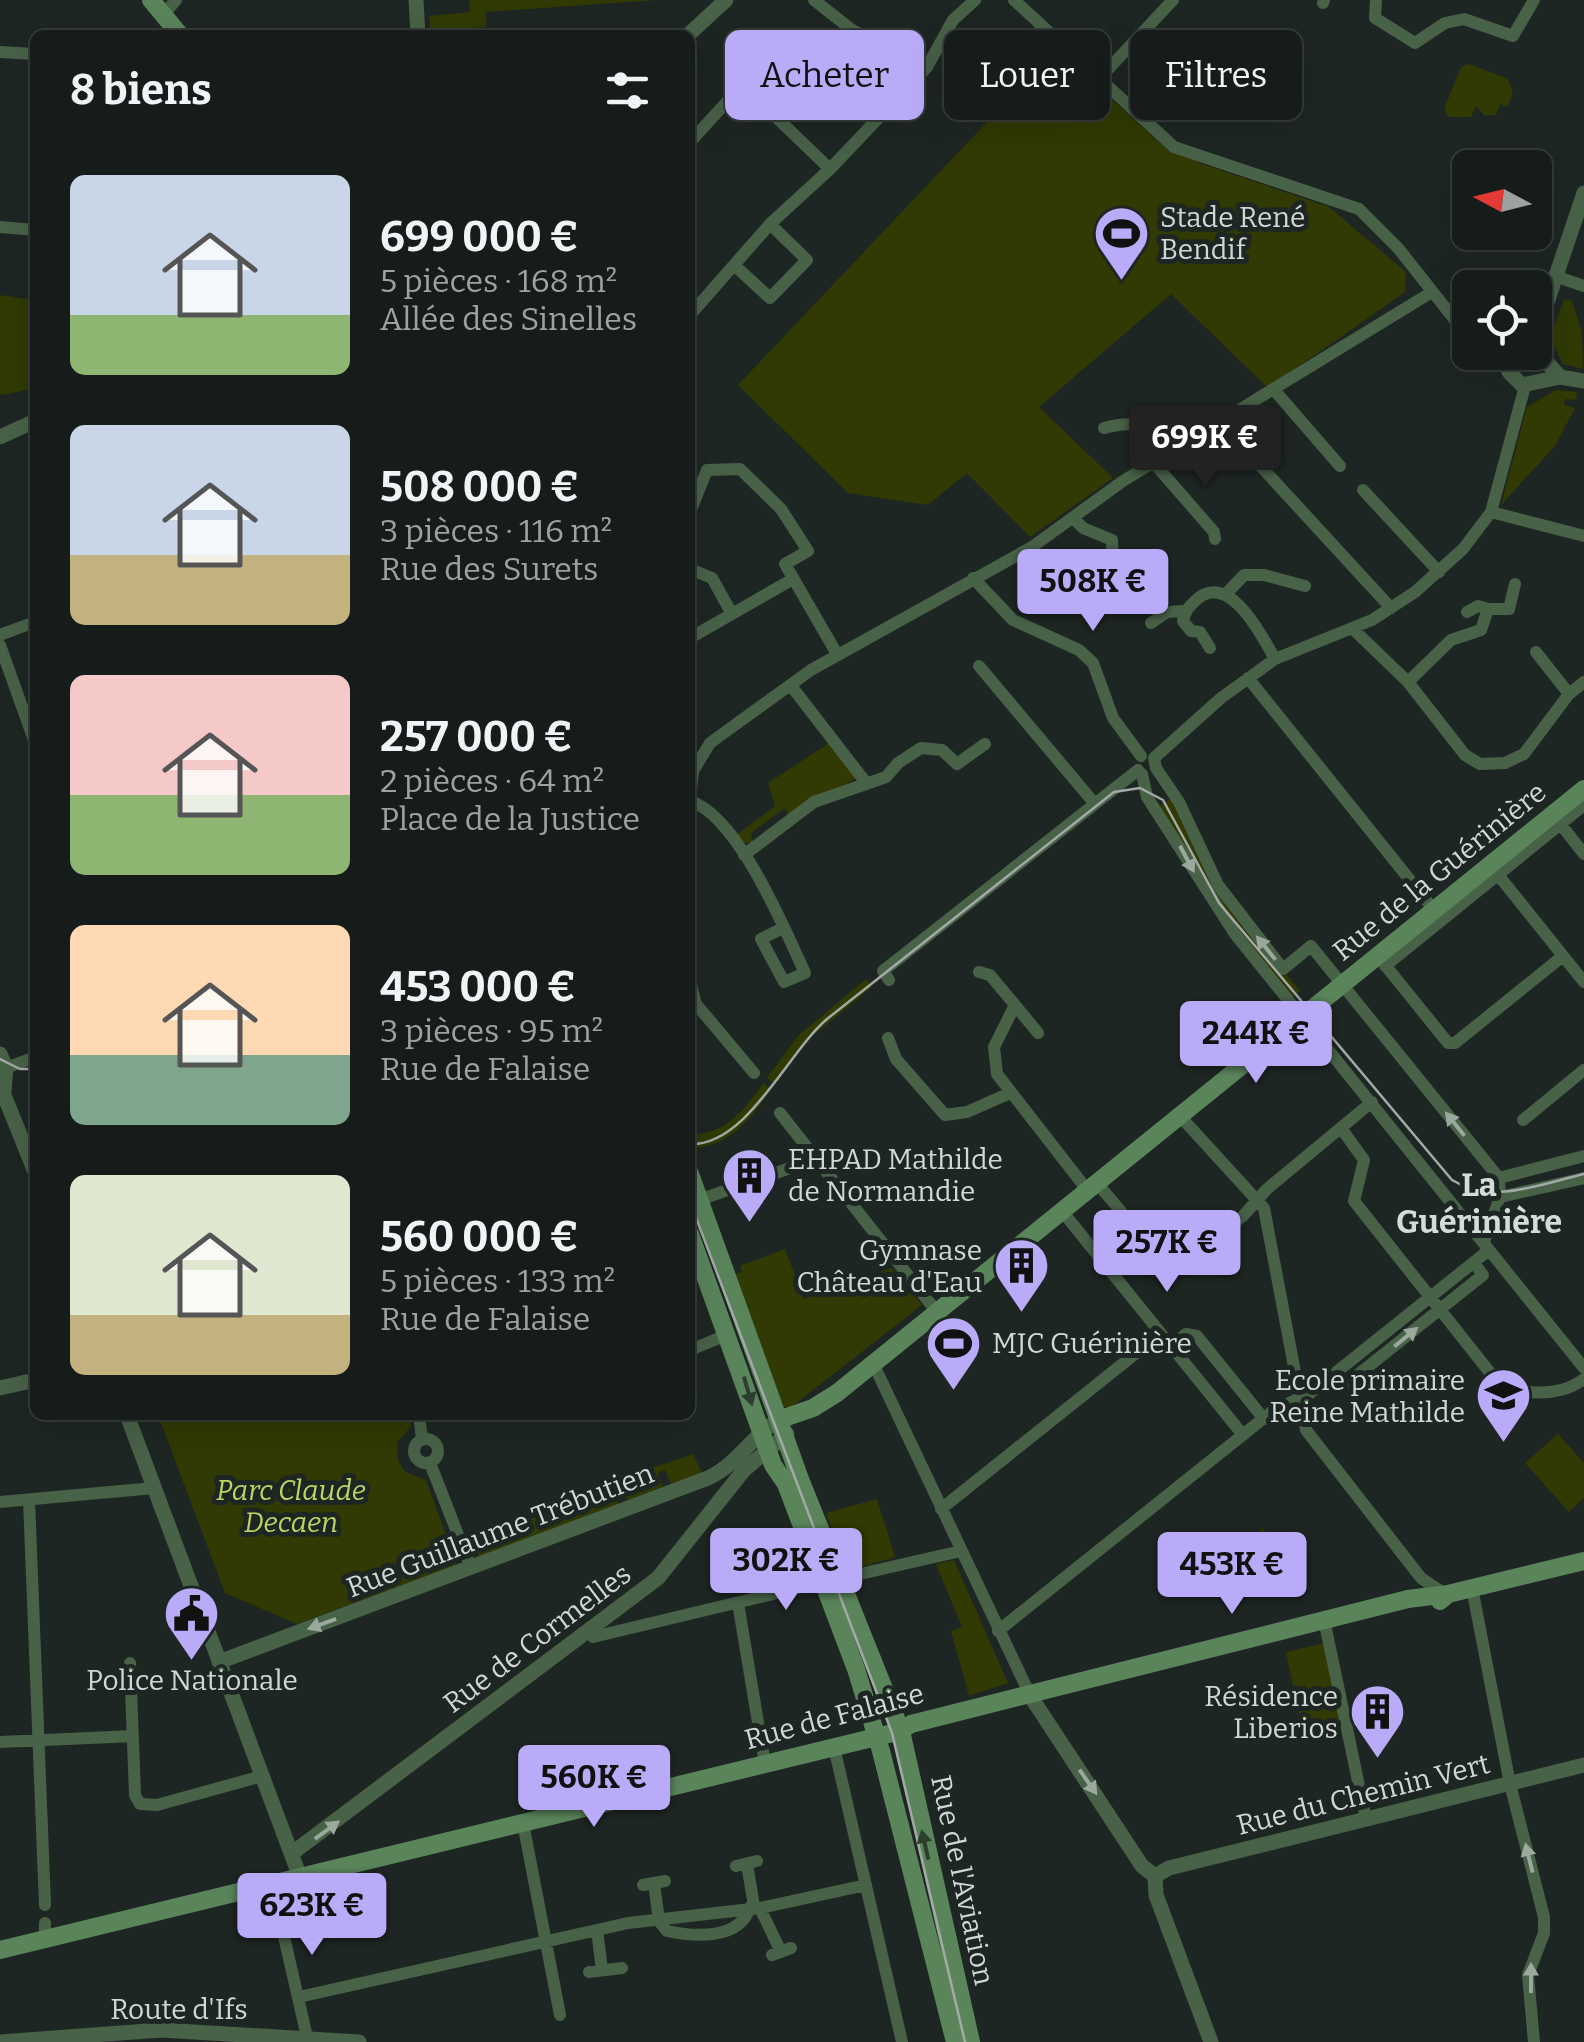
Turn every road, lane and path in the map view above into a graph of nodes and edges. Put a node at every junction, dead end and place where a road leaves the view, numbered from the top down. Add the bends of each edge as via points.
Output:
1 (416, 0) edge
2 (716, 0) edge
3 (726, 0) edge
4 (814, 0) edge
5 (975, 0) edge
6 (1014, 0) edge
7 (1173, 0) edge
8 (1376, 0) edge
9 (1534, 0) edge
10 (163, 5) edge
11 (177, 30) edge
12 (418, 30) edge
13 (689, 30) edge
14 (691, 30) edge
15 (1046, 30) edge
16 (0, 52) edge
17 (30, 54) edge
18 (926, 66) junction
19 (1110, 67) edge
20 (1110, 89) edge
21 (695, 137) edge
22 (830, 169) junction
23 (1584, 193) edge
24 (770, 224) junction
25 (0, 227) edge
26 (30, 230) edge
27 (734, 266) junction
28 (1555, 276) junction
29 (1552, 285) edge
30 (1584, 286) edge
31 (1432, 292) junction
32 (695, 309) edge
33 (1452, 317) edge
34 (1552, 369) edge
35 (1541, 370) edge
36 (1509, 372) edge
37 (1560, 376) junction
38 (1584, 381) edge
39 (1533, 383) junction
40 (1276, 391) junction
41 (30, 423) edge
42 (1221, 423) junction
43 (1104, 428) dead end
44 (0, 437) edge
45 (1172, 450) junction
46 (1153, 462) junction
47 (1340, 466) dead end
48 (1363, 490) dead end
49 (695, 500) edge
50 (1492, 512) junction
51 (1073, 518) junction
52 (1584, 536) edge
53 (1215, 540) dead end
54 (1114, 567) dead end
55 (695, 572) edge
56 (1439, 572) junction
57 (973, 578) junction
58 (794, 579) junction
59 (1515, 584) dead end
60 (1305, 586) dead end
61 (1226, 594) junction
62 (1391, 608) junction
63 (1488, 609) junction
64 (1184, 611) junction
65 (1467, 612) dead end
66 (732, 614) junction
67 (1151, 623) dead end
68 (30, 624) edge
69 (1353, 628) junction
70 (695, 635) edge
71 (0, 636) edge
72 (0, 645) edge
73 (1210, 648) dead end
74 (1536, 652) dead end
75 (837, 654) junction
76 (1275, 659) junction
77 (978, 666) dead end
78 (1248, 678) junction
79 (1408, 682) junction
80 (1584, 682) edge
81 (792, 687) junction
82 (1569, 694) junction
83 (30, 728) edge
84 (985, 744) dead end
85 (1146, 765) junction
86 (695, 769) edge
87 (867, 784) junction
88 (1584, 789) edge
89 (695, 802) edge
90 (1096, 804) junction
91 (1584, 805) edge
92 (1556, 820) junction
93 (1584, 854) edge
94 (744, 855) junction
95 (1494, 869) junction
96 (1434, 910) junction
97 (783, 928) dead end
98 (1564, 956) junction
99 (1381, 961) junction
100 (979, 972) dead end
101 (889, 980) dead end
102 (1584, 982) edge
103 (1342, 985) junction
104 (1015, 1005) junction
105 (695, 1007) edge
106 (1302, 1019) junction
107 (1038, 1033) dead end
108 (888, 1038) dead end
109 (30, 1058) edge
110 (3, 1061) edge
111 (1584, 1070) edge
112 (754, 1073) dead end
113 (2, 1088) edge
114 (1010, 1093) junction
115 (1372, 1102) junction
116 (780, 1113) dead end
117 (1180, 1116) junction
118 (1523, 1120) dead end
119 (1341, 1128) junction
120 (1584, 1156) edge
121 (30, 1159) edge
122 (816, 1159) junction
123 (1499, 1178) junction
124 (1584, 1178) edge
125 (1093, 1187) junction
126 (1500, 1197) junction
127 (1256, 1199) junction
128 (695, 1202) edge
129 (1062, 1211) junction
130 (1466, 1220) junction
131 (1488, 1224) junction
132 (1487, 1246) junction
133 (695, 1247) edge
134 (1474, 1263) junction
135 (1429, 1296) junction
136 (1440, 1308) junction
137 (937, 1312) junction
138 (729, 1334) junction
139 (1160, 1334) junction
140 (1170, 1347) junction
141 (695, 1348) edge
142 (873, 1363) junction
143 (1584, 1368) edge
144 (1584, 1379) edge
145 (1328, 1380) junction
146 (30, 1381) edge
147 (0, 1388) edge
148 (1298, 1401) junction
149 (1264, 1418) junction
150 (129, 1420) edge
151 (420, 1420) edge
152 (784, 1426) junction
153 (762, 1430) junction
154 (1242, 1435) junction
155 (768, 1448) junction
156 (716, 1474) junction
157 (154, 1488) junction
158 (730, 1490) junction
159 (29, 1500) junction
160 (0, 1502) edge
161 (941, 1508) junction
162 (960, 1550) junction
163 (1584, 1561) edge
164 (471, 1568) junction
165 (831, 1581) junction
166 (1472, 1588) junction
167 (1445, 1593) junction
168 (1413, 1595) junction
169 (738, 1603) junction
170 (1326, 1629) junction
171 (587, 1631) junction
172 (998, 1631) junction
173 (219, 1662) junction
174 (130, 1663) dead end
175 (1031, 1698) junction
176 (901, 1731) junction
177 (133, 1736) junction
178 (876, 1736) junction
179 (41, 1741) junction
180 (0, 1742) edge
181 (834, 1747) junction
182 (765, 1764) junction
183 (1584, 1765) edge
184 (262, 1776) junction
185 (1510, 1784) junction
186 (1366, 1819) junction
187 (523, 1823) junction
188 (291, 1854) junction
189 (747, 1864) dead end
190 (1155, 1876) junction
191 (300, 1877) junction
192 (654, 1883) dead end
193 (272, 1884) junction
194 (866, 1884) junction
195 (46, 1905) dead end
196 (754, 1907) junction
197 (659, 1921) junction
198 (597, 1930) junction
199 (545, 1941) junction
200 (0, 1950) edge
201 (782, 1952) dead end
202 (622, 1968) dead end
203 (299, 1997) junction
204 (560, 2015) dead end
205 (307, 2037) junction
206 (32, 2041) edge
207 (0, 2042) edge
208 (358, 2042) edge
209 (902, 2042) edge
210 (954, 2042) edge
211 (971, 2042) edge
212 (1211, 2042) edge
213 (1534, 2042) edge

1 - 12 street
2 - 13 street
3 - 14 street
4 - 18 street via 852,30
5 - 18 street via 953,20
6 - 15 street
7 - 19 street
8 - 9 street via 1375,18 1415,43 1464,19 1513,36
10 - 11 main road
16 - 17 street
18 - 22 street
20 - 31 street via 1174,147 1360,209
21 - 22 street via 735,94 746,91
22 - 24 street
23 - 28 street
24 - 27 street
24 - 27 street via 807,260 770,298
25 - 26 street
27 - 32 street
28 - 29 street
28 - 30 street
31 - 33 street
31 - 40 street
34 - 37 street
35 - 39 street
36 - 39 street
37 - 38 street
37 - 39 street
39 - 50 street
40 - 42 street
40 - 47 street
41 - 44 street
42 - 45 street
42 - 62 street
43 - 45 street via 1148,426
45 - 46 street
46 - 51 street
46 - 53 street
48 - 56 street
49 - 58 street via 707,470 740,468 782,508 808,551 785,564
50 - 52 street
50 - 56 street
51 - 54 street via 1112,540
51 - 57 street
55 - 66 street via 712,578
56 - 62 street
57 - 75 street
57 - 85 street via 1013,620 1093,663 1113,718
58 - 66 street
58 - 75 street
59 - 63 street via 1509,609
60 - 61 street via 1244,575
61 - 64 street via 1204,592
61 - 76 street
62 - 69 street
63 - 65 street
63 - 79 street via 1481,630 1452,640
64 - 67 street
64 - 73 street via 1185,627 1200,632
66 - 70 street
68 - 71 street
69 - 76 street
69 - 79 street
72 - 83 street
74 - 82 street
75 - 81 street
76 - 78 street
77 - 90 street
78 - 85 street
78 - 96 street
79 - 82 street via 1465,756 1480,764 1524,754
80 - 82 street
81 - 86 street via 710,744
81 - 87 street
84 - 87 street via 958,764 942,750 921,748
85 - 90 street
103 -> 85 street via 1311,946 1283,969 1218,885 1179,802
85 -> 106 street via 1147,797 1204,892
87 - 94 street via 814,802
88 - 92 main road, Rue de la Guérinière
89 - 94 street
90 - 101 street via 883,971
91 - 92 street
92 - 93 street
92 - 95 main road, Rue de la Guérinière
94 - 97 street
95 - 96 main road, Rue de la Guérinière
95 - 98 street
95 - 99 street
96 - 99 main road, Rue de la Guérinière
98 - 99 street via 1455,1043
98 - 102 street
99 - 103 main road, Rue de la Guérinière
100 - 104 street
103 - 106 main road, Rue de la Guérinière
123 -> 103 street
104 - 107 street
104 - 114 street via 992,1060
105 - 112 street
106 - 115 street
106 - 117 main road, Rue de la Guérinière
108 - 114 street via 896,1058 945,1115
109 - 110 street
110 - 113 street
111 - 118 street
113 - 121 street
114 - 125 street
115 - 119 street
115 - 130 street
116 - 122 street
117 - 125 main road, Rue de la Guérinière
117 - 127 street
119 - 127 street
119 - 135 street via 1364,1160 1354,1202
120 - 123 street
122 - 128 street
122 - 137 street
123 - 126 street
124 - 126 street
125 - 127 street via 1140,1234 1142,1251 1162,1273 1243,1216
125 - 129 main road, Rue de la Guérinière
126 - 131 street
127 - 148 street via 1264,1208
128 - 152 main road
129 - 137 main road, Rue de la Guérinière
129 - 139 street
130 - 131 street
130 - 132 street
131 - 132 street
132 - 134 street
132 - 143 street
133 - 138 main road
134 - 135 street
134 - 136 street via 1484,1276
135 - 136 street
135 - 145 street
136 - 144 street via 1500,1383 1555,1394
145 -> 136 street via 1345,1385
137 - 142 main road, Rue de la Guérinière
138 - 141 street
138 -> 153 main road
139 - 140 street
139 - 161 street
140 - 149 street via 1186,1334 1197,1336
140 - 154 street
142 - 152 main road, Rue de la Guérinière
142 - 161 street
145 - 148 street
146 - 147 street
148 - 149 street
148 - 168 street via 1308,1433 1408,1555
149 - 154 street
150 - 157 street
151 - 164 street via 422,1439 414,1454 430,1463
152 - 153 street, Rue Guillaume Trébutien
152 - 155 street, Rue de Cormelles
152 - 165 main road
153 - 155 main road
153 - 156 street, Rue Guillaume Trébutien
154 - 172 street
155 - 158 street, Rue de Cormelles
155 - 165 main road
156 - 158 street via 729,1477
156 - 164 street, Rue Guillaume Trébutien
157 - 159 street
157 - 173 street
158 - 171 street, Rue de Cormelles via 658,1578
159 - 160 street
159 - 179 street
161 - 162 street
162 - 165 street
162 - 172 street
163 - 166 main road
164 -> 173 street, Rue Guillaume Trébutien
165 - 169 street
165 - 176 main road, Rue de l'Aviation
165 - 178 main road, Rue de l'Aviation
166 - 167 main road
166 - 185 street
167 - 168 street
167 - 168 main road via 1441,1601
168 - 170 main road
168 - 175 main road
169 - 171 street via 593,1637
169 - 182 street
170 - 175 main road
170 - 186 street
188 -> 171 street, Rue de Cormelles
172 - 175 street
173 - 184 street
174 - 177 street
175 - 176 main road, Rue de Falaise
175 -> 190 street
176 - 178 main road, Rue de Falaise
211 -> 176 main road, Rue de l'Aviation
177 - 179 street
177 - 184 street via 135,1795 144,1806
178 - 181 main road, Rue de Falaise
178 - 210 main road, Rue de l'Aviation
179 - 180 street
179 - 195 street
181 - 182 main road, Rue de Falaise
181 - 194 street
182 - 187 main road, Rue de Falaise
183 - 185 street, Rue du Chemin Vert
184 - 188 street
185 - 186 street, Rue du Chemin Vert
213 -> 185 street via 1528,1974 1544,1925
186 - 190 street, Rue du Chemin Vert
187 - 191 main road, Rue de Falaise
187 - 199 street
188 - 191 street
189 - 196 street
190 - 212 street via 1156,1896
191 - 193 main road, Rue de Falaise
192 - 197 street
193 - 200 main road, Rue de Falaise via 46,1931
193 - 203 street
194 - 196 street
194 - 209 street
196 - 197 street
196 - 197 street via 740,1926 715,1933 666,1931
196 - 201 street
197 - 198 street
198 - 199 street
198 - 202 street via 596,1971
199 - 203 street
199 - 204 street
203 - 205 street
205 - 206 street, Route d'Ifs via 161,2030
205 - 208 street, Route d'Ifs
206 - 207 street, Route d'Ifs

